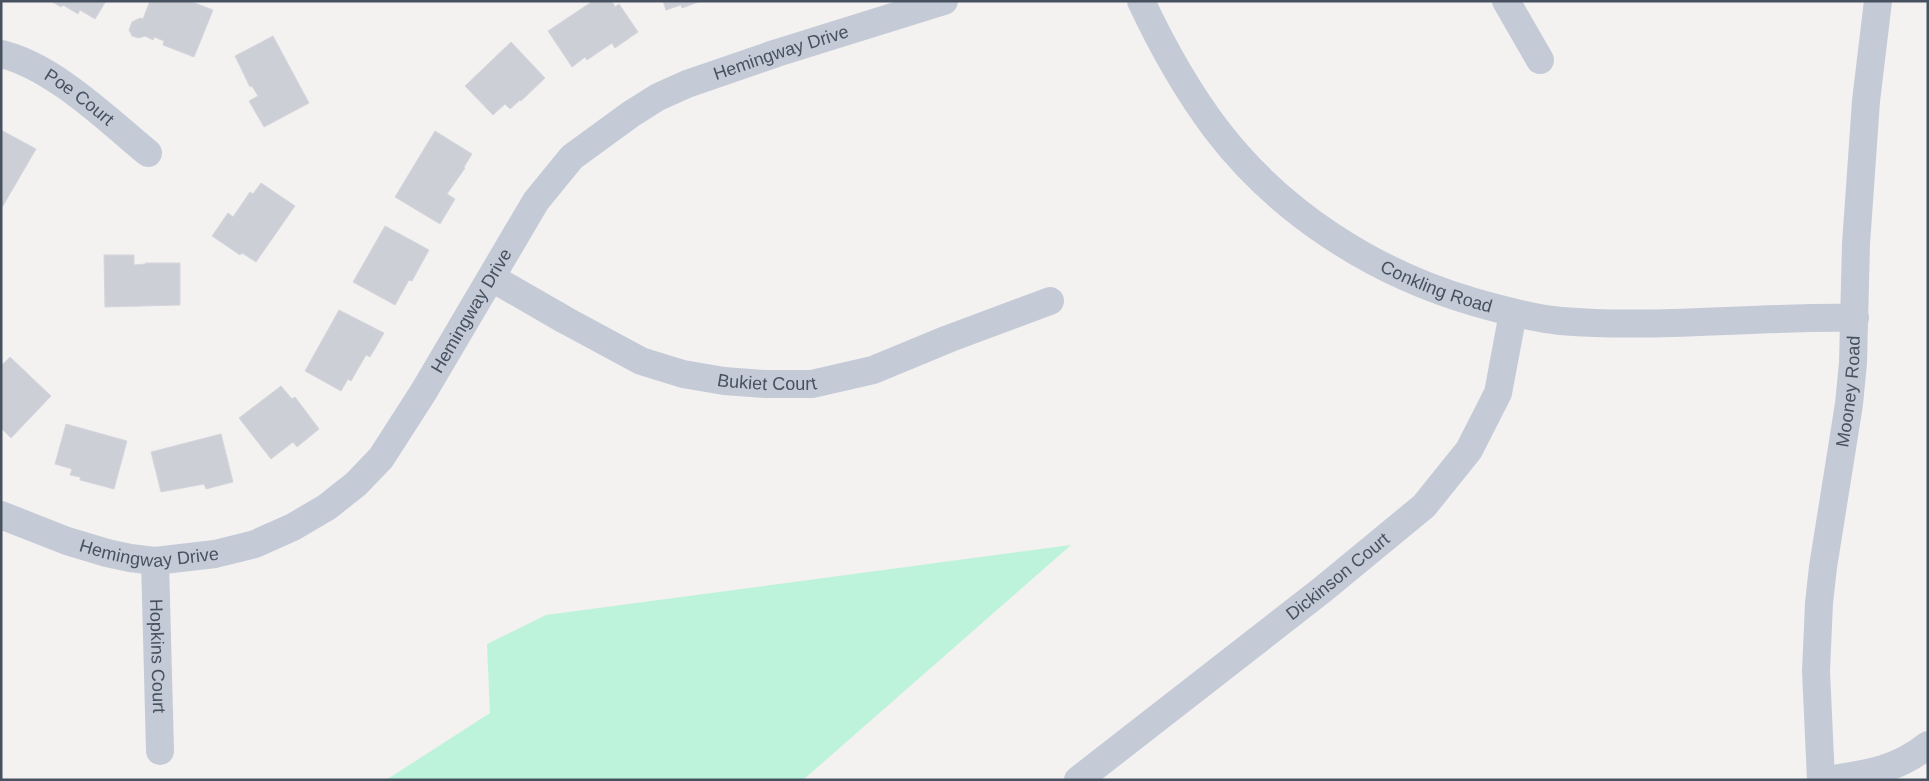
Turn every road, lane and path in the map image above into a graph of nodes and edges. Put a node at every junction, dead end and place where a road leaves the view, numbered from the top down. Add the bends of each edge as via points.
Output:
1 (944, 1) edge
2 (1140, 1) edge
3 (1506, 1) edge
4 (1878, 1) edge
5 (1, 54) edge
6 (1540, 60) dead end
7 (148, 153) dead end
8 (492, 278) junction
9 (1050, 301) dead end
10 (1513, 313) junction
11 (1855, 318) junction
12 (1, 515) edge
13 (155, 561) junction
14 (1928, 745) edge
15 (160, 751) dead end
16 (1078, 780) edge
17 (1821, 780) edge
18 (1826, 780) edge

1 - 8 street, Hemingway Drive via 778,53 658,97 572,157 536,201
2 - 10 street, Conkling Road via 1178,72 1217,131 1263,180 1300,212 1339,241 1391,270 1448,294
3 - 6 street
4 - 11 street, Mooney Road via 1856,244
5 - 7 street, Poe Court via 71,89
8 - 9 street, Bukiet Court via 641,361 724,382 764,384 812,384 873,370
8 - 13 street, Hemingway Drive via 381,458 356,484 320,511 255,544 216,554
10 - 11 street, Conkling Road via 1560,321 1620,323
10 - 16 street, Dickinson Court via 1498,393 1470,450 1424,506 1322,590
11 - 17 street, Mooney Road via 1849,404 1819,603 1816,671
12 - 13 street, Hemingway Drive via 107,553
13 - 15 street, Hopkins Court
14 - 18 street via 1892,767

